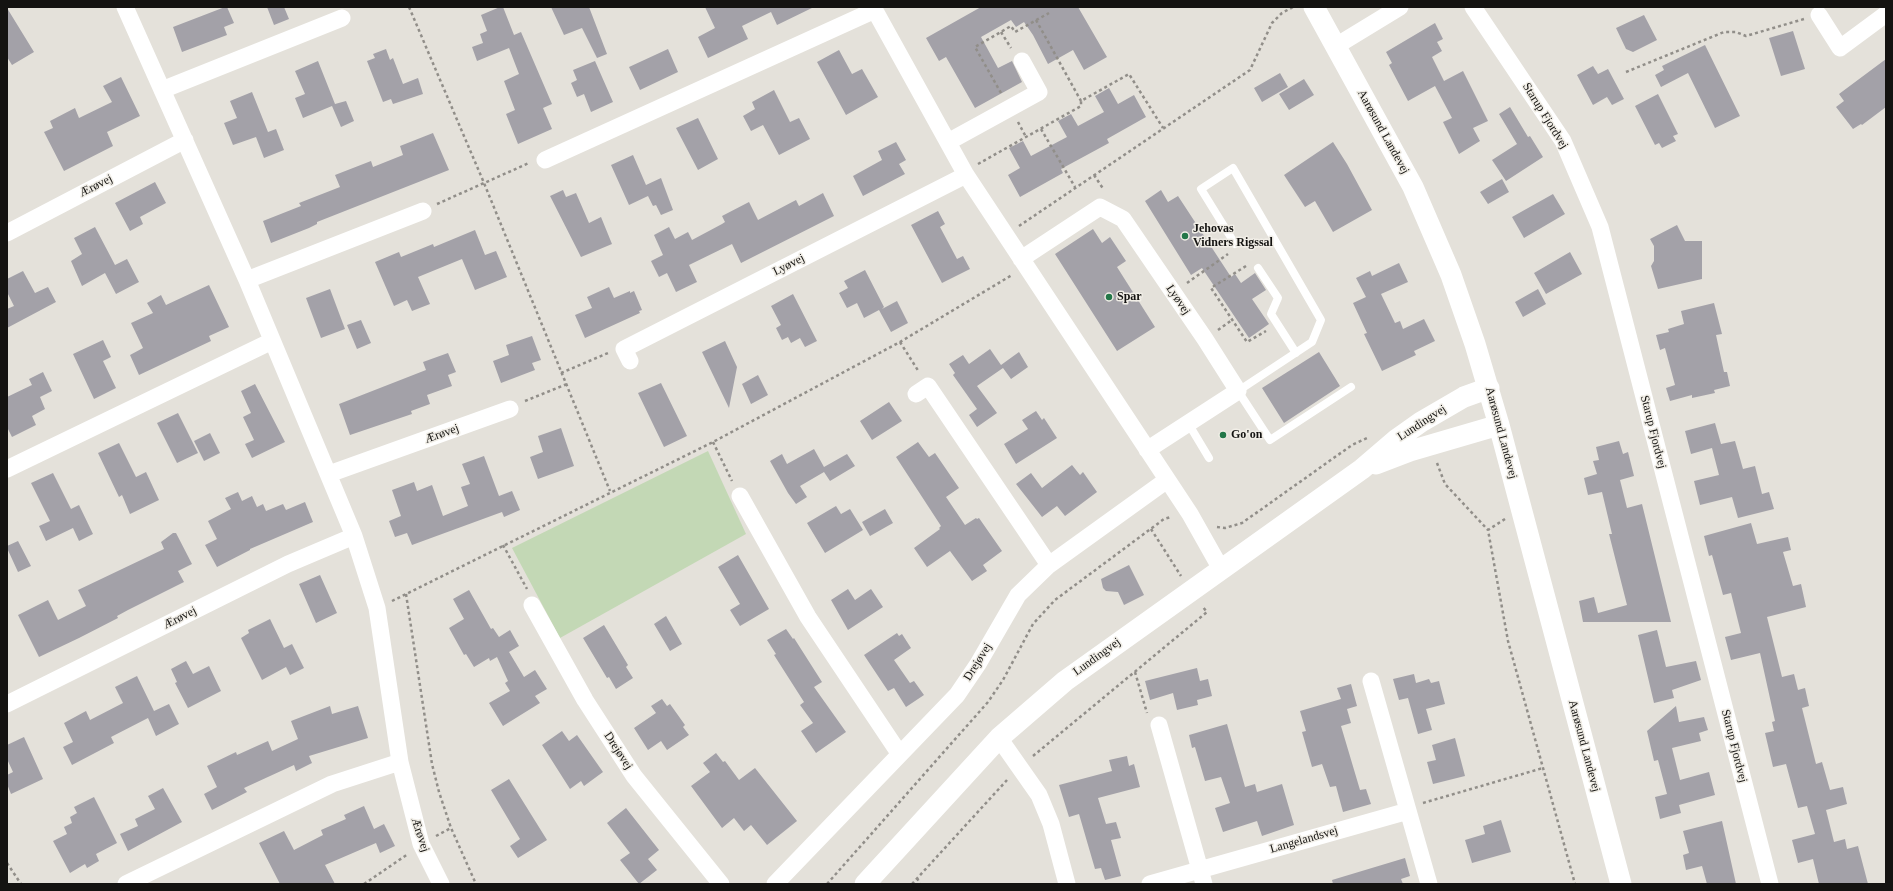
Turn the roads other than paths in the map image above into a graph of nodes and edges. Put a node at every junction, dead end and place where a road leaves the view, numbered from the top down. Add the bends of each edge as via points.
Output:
1 (125, 7) edge
2 (1314, 7) edge
3 (1400, 7) edge
4 (1473, 7) edge
5 (874, 9) edge
6 (1886, 14) edge
7 (1819, 15) road end
8 (342, 18) dead end
9 (1336, 46) junction
10 (1022, 61) dead end
11 (162, 90) junction
12 (185, 140) junction
13 (948, 142) junction
14 (545, 160) road end
15 (966, 175) junction
16 (423, 211) road end
17 (7, 233) edge
18 (1235, 244) road end
19 (1023, 263) junction
20 (1258, 268) road end
21 (246, 280) junction
22 (272, 341) junction
23 (1296, 353) junction
24 (627, 355) road end
25 (1351, 387) dead end
26 (1489, 388) junction
27 (922, 390) road end
28 (1238, 391) junction
29 (510, 409) road end
30 (1188, 423) junction
31 (1499, 425) junction
32 (1147, 450) junction
33 (1209, 458) dead end
34 (7, 469) edge
35 (1362, 469) junction
36 (329, 474) junction
37 (1167, 480) junction
38 (740, 496) road end
39 (354, 536) junction
40 (1049, 566) junction
41 (1221, 568) junction
42 (532, 605) road end
43 (1371, 681) dead end
44 (7, 704) edge
45 (1160, 725) road end
46 (999, 738) junction
47 (899, 753) junction
48 (400, 762) junction
49 (1408, 811) junction
50 (1202, 877) edge
51 (126, 884) edge
52 (441, 884) edge
53 (721, 884) edge
54 (775, 884) edge
55 (865, 884) edge
56 (1067, 884) edge
57 (1150, 884) edge
58 (1429, 884) edge
59 (1621, 884) edge
60 (1770, 884) edge

1 - 11 street, Ærøvej
2 - 9 street, Aarøsund Landevej
3 - 9 street
4 - 60 street, Starup Fjordvej via 1564,141 1600,227
5 - 13 street
5 - 14 street
6 - 7 street via 1840,48
8 - 11 street
9 - 26 street, Aarøsund Landevej via 1413,187 1451,275
10 - 13 street via 1038,92
11 - 12 street, Ærøvej
12 - 17 street, Ærøvej
12 - 21 street, Ærøvej
13 - 15 street
15 - 19 street
15 - 24 street, Lyøvej
16 - 21 street
18 - 23 lane via 1200,189 1233,168 1321,320 1312,342
19 - 28 street, Lyøvej via 1100,208 1123,219
19 - 32 street
20 - 23 lane via 1278,298 1271,314
21 - 22 street, Ærøvej
22 - 34 street
22 - 36 street, Ærøvej
23 - 28 lane
25 - 28 lane via 1270,440
26 - 31 street, Aarøsund Landevej
26 - 35 street, Lundingvej via 1464,397 1431,415 1397,439
27 - 40 street
28 - 30 street
29 - 36 street, Ærøvej
30 - 32 street
30 - 33 lane
31 - 35 street, Lundingvej via 1430,445
31 - 59 street, Aarøsund Landevej
32 - 37 street
35 - 41 street, Lundingvej
36 - 39 street, Ærøvej
37 - 40 street, Drejøvej
37 - 41 street
38 - 47 street via 808,617
39 - 44 street, Ærøvej via 288,564
39 - 48 street, Ærøvej via 377,608
40 - 47 street, Drejøvej via 1018,595 957,695
41 - 46 street, Lundingvej via 1064,681
42 - 53 street, Drejøvej via 585,700 634,776
43 - 49 street
45 - 50 street
46 - 55 street, Lundingvej
46 - 56 street via 1039,795 1051,824
47 - 54 street, Drejøvej
48 - 51 street via 332,784
48 - 52 street, Ærøvej via 421,844
49 - 50 street, Langelandsvej
49 - 58 street
50 - 57 street, Langelandsvej

